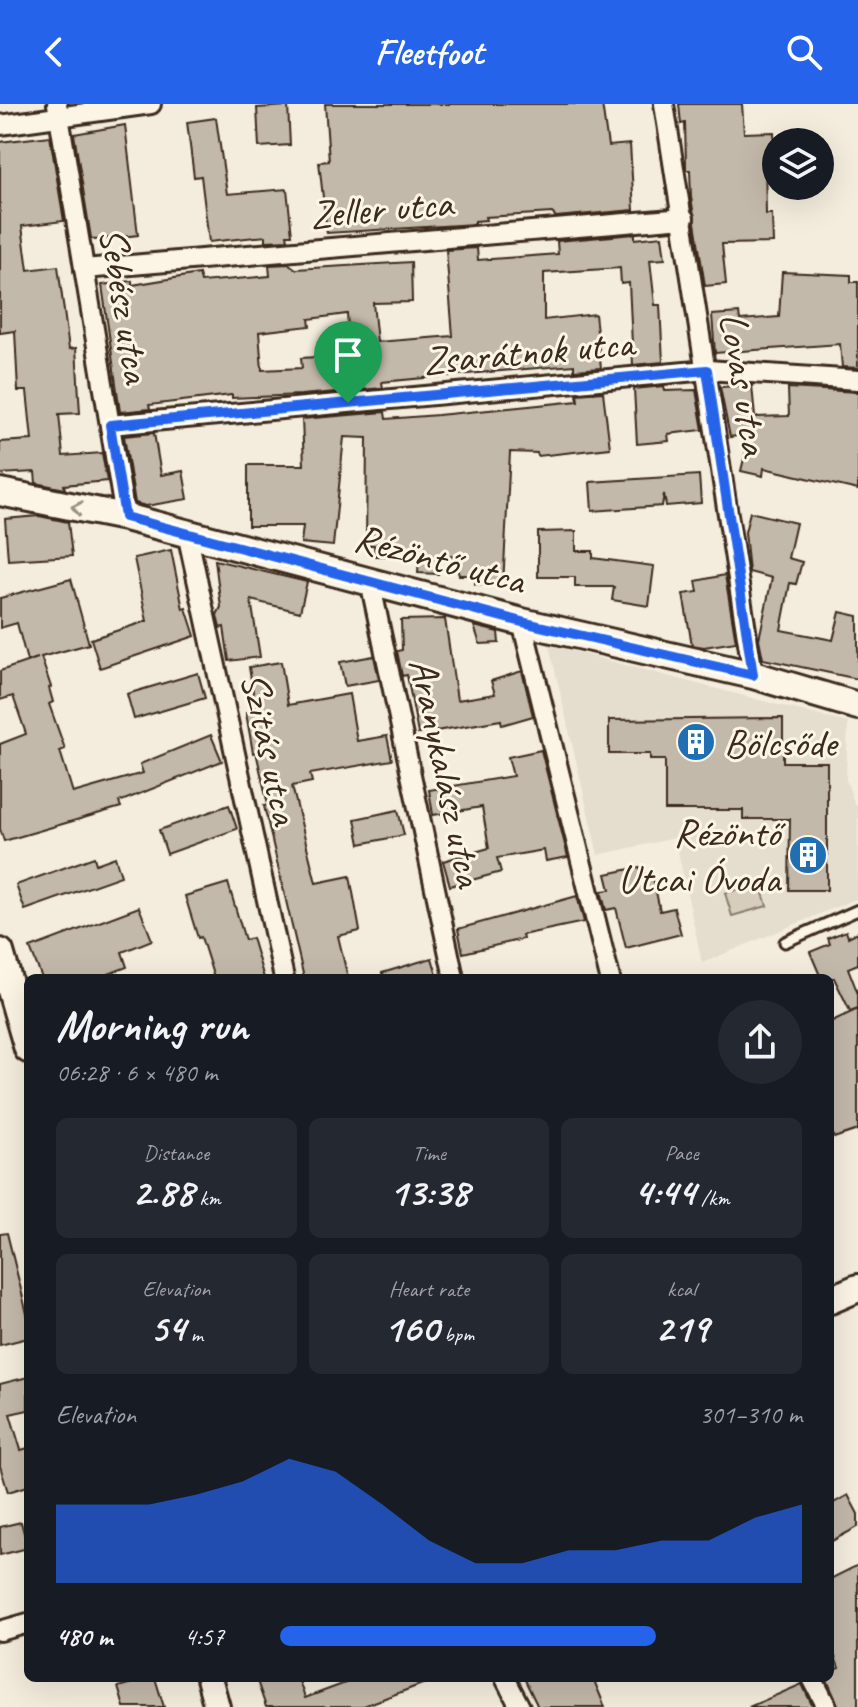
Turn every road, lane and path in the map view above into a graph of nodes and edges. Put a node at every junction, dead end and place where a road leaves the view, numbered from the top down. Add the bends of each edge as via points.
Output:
1 (151, 104) edge
2 (664, 104) edge
3 (58, 110) edge
4 (0, 125) edge
5 (684, 218) junction
6 (84, 269) junction
7 (707, 370) junction
8 (858, 380) edge
9 (110, 425) junction
10 (0, 492) edge
11 (125, 517) junction
12 (187, 533) junction
13 (370, 581) junction
14 (522, 622) junction
15 (753, 675) junction
16 (858, 706) edge
17 (858, 910) edge
18 (785, 942) dead end
19 (0, 952) edge
20 (283, 974) edge
21 (453, 974) edge
22 (609, 974) edge
23 (24, 1035) edge
24 (858, 1288) edge
25 (834, 1298) edge
26 (24, 1624) edge
27 (0, 1631) edge
28 (210, 1682) edge
29 (507, 1682) edge
30 (814, 1682) edge
31 (217, 1707) edge
32 (520, 1707) edge
33 (827, 1707) edge

1 - 3 street
2 - 5 street, Lovas utca
3 - 4 street
3 - 6 street, Sebész utca
5 - 6 street, Zeller utca
5 - 7 street, Lovas utca
6 - 9 street, Sebész utca
7 - 8 street, Zsarátnok utca
7 - 9 street, Zsarátnok utca
7 - 15 street, Lovas utca
9 - 11 street, Sebész utca
11 -> 10 main road, Rézöntő utca
11 - 12 main road, Rézöntő utca
12 - 13 main road, Rézöntő utca
12 - 20 street, Szitás utca
13 - 14 main road, Rézöntő utca
13 - 21 street, Aranykalász utca
14 - 15 main road, Rézöntő utca
14 - 22 street
15 - 16 main road, Rézöntő utca
17 - 18 lane
19 - 23 main road
24 - 25 main road
26 - 27 street
28 - 31 street
29 - 32 street
30 - 33 street

